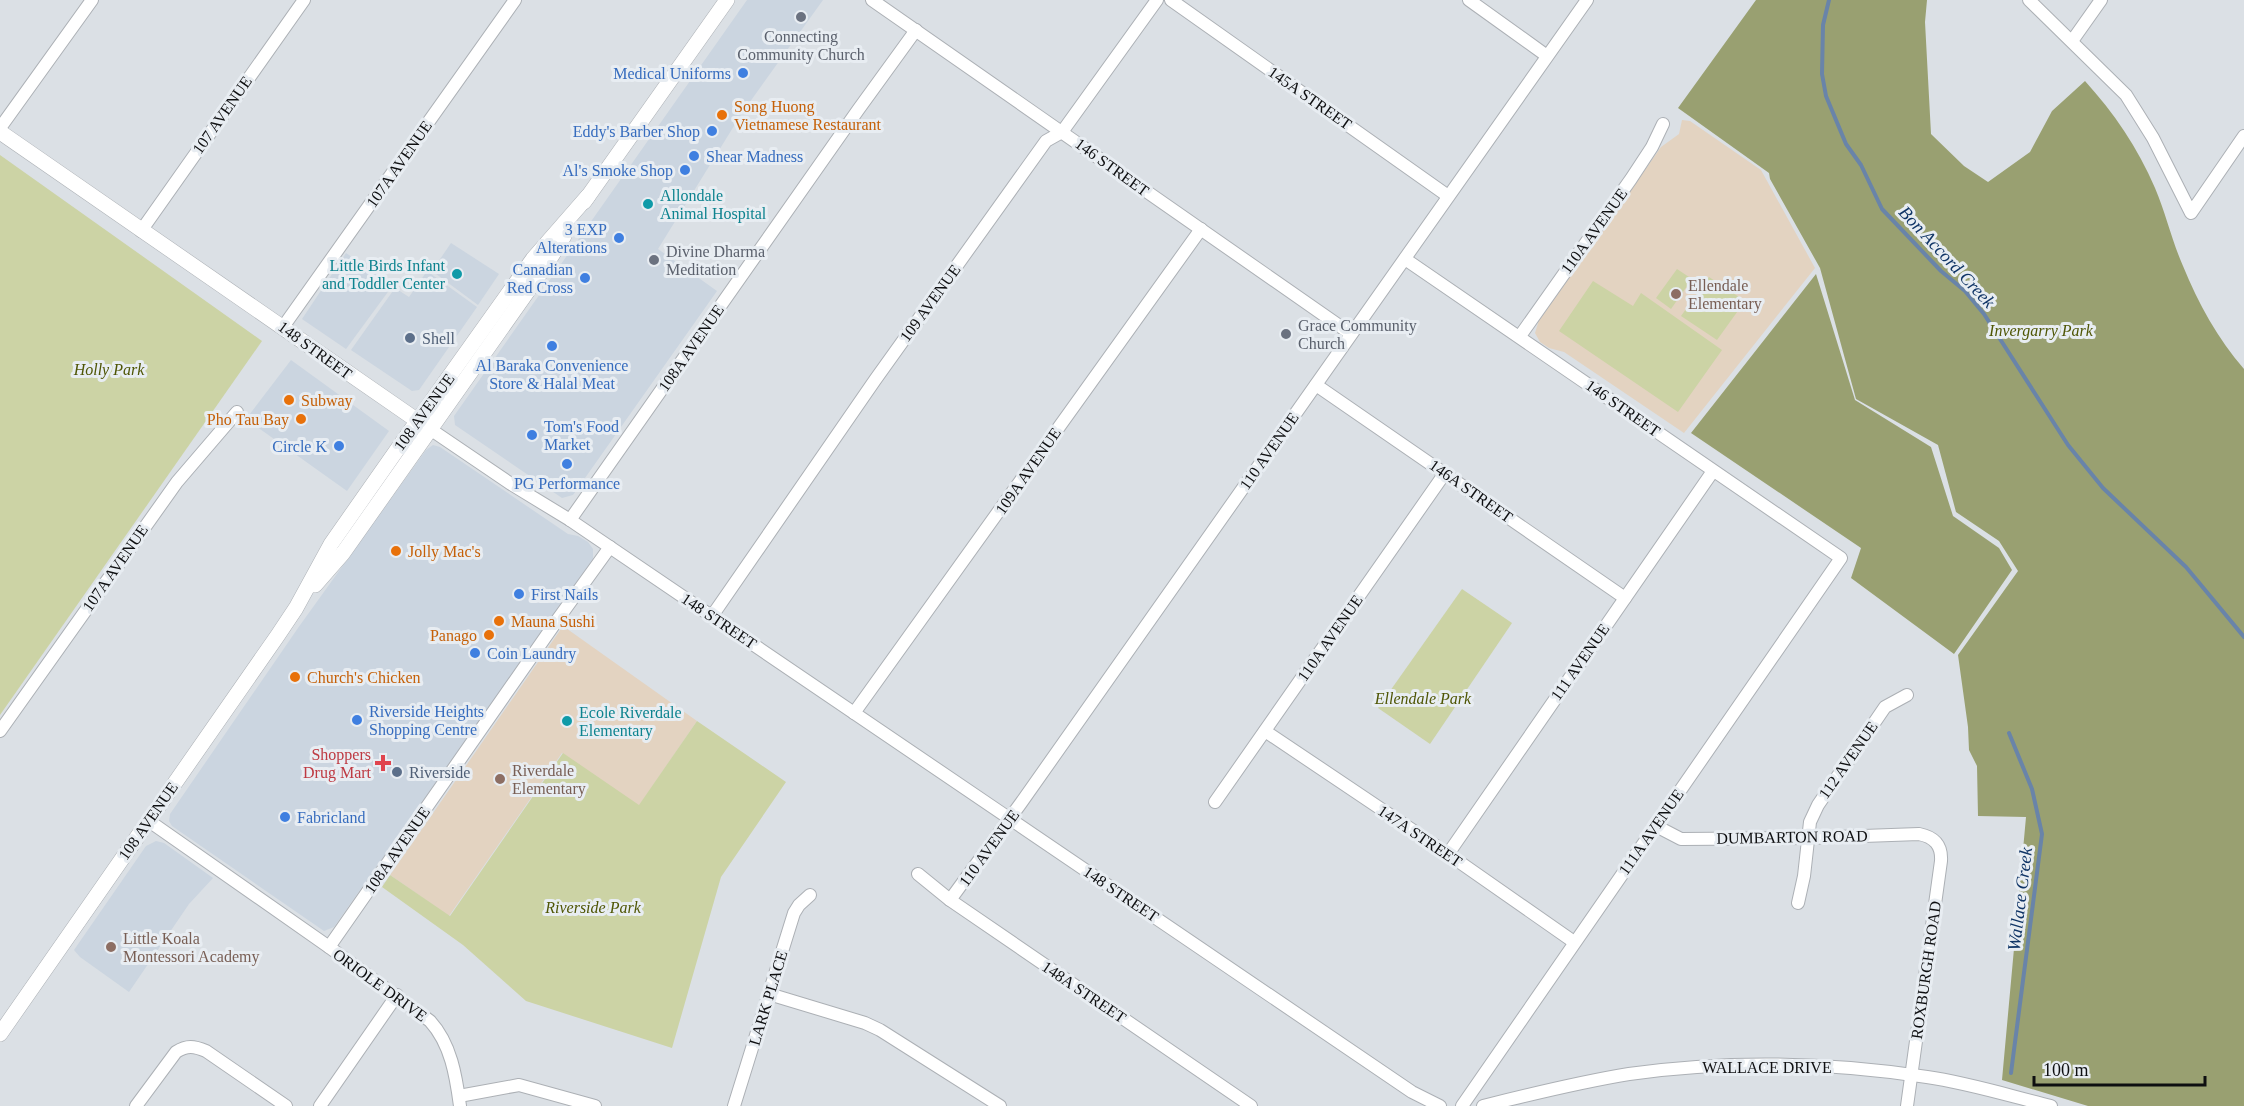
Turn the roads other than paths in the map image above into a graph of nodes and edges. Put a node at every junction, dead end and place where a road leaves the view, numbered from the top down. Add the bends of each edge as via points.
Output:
1 (92, 0) edge
2 (304, 0) edge
3 (515, 0) edge
4 (727, 0) edge
5 (872, 0) edge
6 (1157, 0) edge
7 (1171, 0) edge
8 (1469, 0) edge
9 (1587, 0) edge
10 (2029, 0) edge
11 (2101, 0) edge
12 (916, 30) junction
13 (2072, 41) junction
14 (1547, 56) junction
15 (1663, 124) dead end
16 (0, 130) edge
17 (1062, 132) junction
18 (2244, 136) edge
19 (588, 196) junction
20 (1448, 196) junction
21 (1201, 229) junction
22 (141, 231) junction
23 (1405, 259) junction
24 (283, 327) junction
25 (1351, 334) junction
26 (1520, 336) junction
27 (1316, 385) junction
28 (237, 412) dead end
29 (417, 421) junction
30 (430, 429) junction
31 (1713, 471) junction
32 (1445, 473) junction
33 (570, 520) junction
34 (610, 547) junction
35 (1841, 558) joint
36 (1625, 598) junction
37 (296, 608) junction
38 (712, 616) junction
39 (1907, 695) dead end
40 (854, 713) junction
41 (0, 731) edge
42 (1265, 731) junction
43 (1215, 802) dead end
44 (1010, 819) junction
45 (149, 821) junction
46 (1656, 826) junction
47 (1808, 838) junction
48 (1930, 838) joint
49 (1448, 854) junction
50 (918, 874) dead end
51 (810, 895) dead end
52 (950, 900) junction
53 (1798, 903) dead end
54 (1574, 942) junction
55 (329, 947) junction
56 (769, 994) junction
57 (397, 995) junction
58 (0, 1034) edge
59 (1912, 1075) junction
60 (460, 1101) edge
61 (136, 1106) edge
62 (286, 1106) edge
63 (320, 1106) edge
64 (595, 1106) edge
65 (734, 1106) edge
66 (1000, 1106) edge
67 (1251, 1106) edge
68 (1440, 1106) edge
69 (1462, 1106) edge
70 (1483, 1106) edge
71 (1907, 1106) edge
72 (2051, 1106) edge

1 - 16 street
2 - 22 street, 107 AVENUE
3 - 24 street, 107A AVENUE
4 - 19 main road, 108 AVENUE
5 - 12 street, 146 STREET
6 - 17 street, 109 AVENUE
7 - 20 street, 145A STREET
8 - 14 street
9 - 14 street, 110 AVENUE
10 - 13 street
11 - 13 street
12 - 17 street, 146 STREET
12 - 33 street, 108A AVENUE
13 - 18 street via 2126,95 2154,138 2190,213
14 - 20 street, 110 AVENUE
15 - 26 street, 110A AVENUE via 1653,147
16 - 22 main road, 148 STREET
17 - 21 street, 146 STREET
17 - 38 street, 109 AVENUE via 1046,141
19 - 29 main road, 108 AVENUE via 534,259
19 - 30 main road, 108 AVENUE via 544,268
20 - 23 street, 110 AVENUE
21 - 25 street, 146 STREET
21 - 40 street, 109A AVENUE
22 - 24 main road, 148 STREET
23 - 25 street, 110 AVENUE
23 - 26 street, 146 STREET
24 - 29 main road, 148 STREET
25 - 27 street, 110 AVENUE
26 - 31 street, 146 STREET
27 - 32 street, 146A STREET
27 - 44 street, 110 AVENUE
28 - 41 street, 107A AVENUE via 177,482
29 - 30 main road, 148 STREET
29 - 37 main road, 108 AVENUE via 331,544
30 - 33 street, 148 STREET
30 - 37 main road, 108 AVENUE via 343,553
31 - 35 street, 146 STREET
31 - 36 street, 111 AVENUE
32 - 36 street, 146A STREET
32 - 42 street, 110A AVENUE
33 - 34 street, 148 STREET
34 - 38 street, 148 STREET
34 - 55 street, 108A AVENUE
35 - 46 street, 111A AVENUE
36 - 49 street, 111 AVENUE
37 - 45 main road, 108 AVENUE
38 - 40 street, 148 STREET
39 - 47 street, 112 AVENUE via 1885,707 1821,799 1810,822
40 - 44 street, 148 STREET
42 - 43 street, 110A AVENUE
42 - 49 street, 147A STREET
44 - 52 street, 110 AVENUE
44 - 68 street, 148 STREET via 1412,1092
45 - 55 street, ORIOLE DRIVE
45 - 58 main road, 108 AVENUE
46 - 47 street, DUMBARTON ROAD via 1681,839
46 - 54 street, 111A AVENUE
47 - 48 street, DUMBARTON ROAD via 1918,834
47 - 53 street, 112 AVENUE
48 - 59 street, ROXBURGH ROAD via 1939,846 1941,861
49 - 54 street, 147A STREET
50 - 52 street, 148A STREET
51 - 56 street, LARK PLACE via 794,913
52 - 67 street, 148A STREET
54 - 69 street, 111A AVENUE
55 - 57 street, ORIOLE DRIVE
56 - 65 street, LARK PLACE
56 - 66 street via 880,1030
57 - 60 street, ORIOLE DRIVE via 440,1032
57 - 63 street
59 - 70 street, WALLACE DRIVE via 1798,1065 1684,1068 1583,1082
59 - 71 street, ROXBURGH ROAD
59 - 72 street, WALLACE DRIVE
60 - 64 street, ORIOLE DRIVE via 519,1085
61 - 62 street via 176,1052 195,1046

